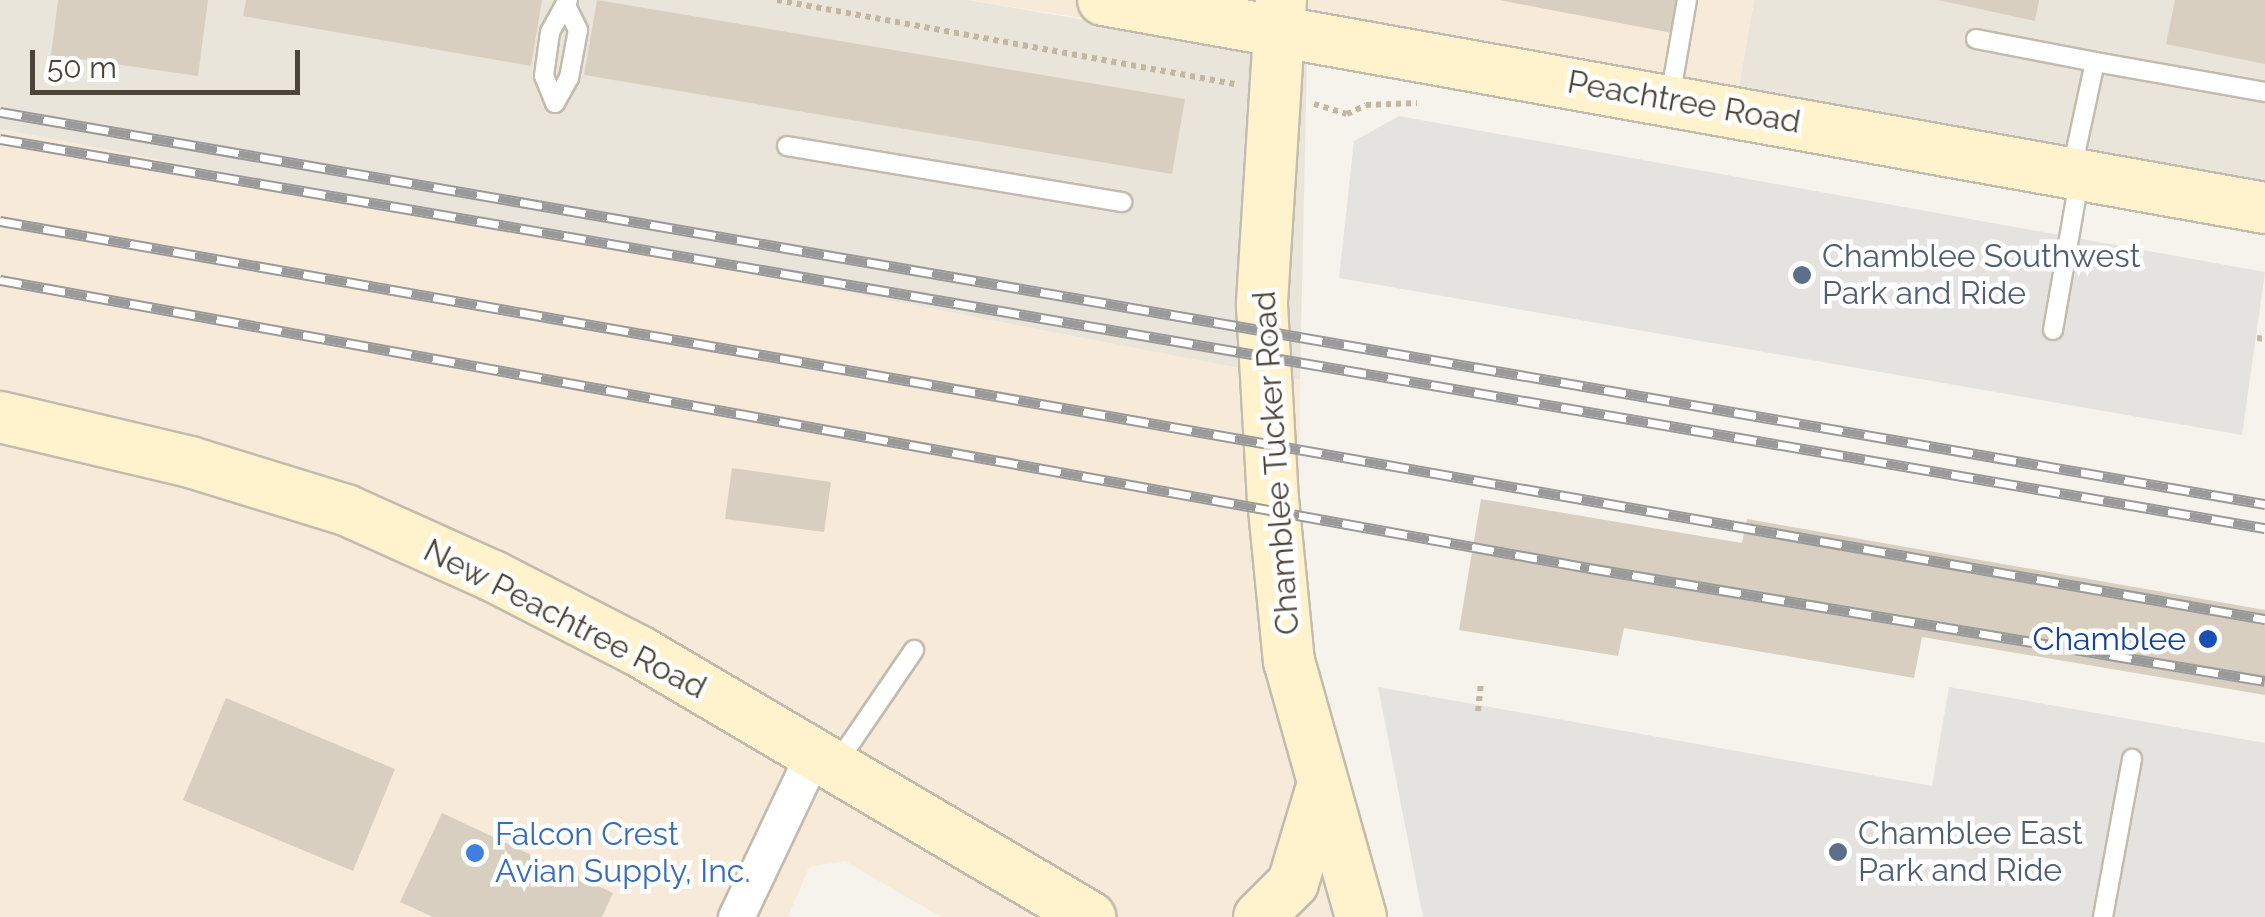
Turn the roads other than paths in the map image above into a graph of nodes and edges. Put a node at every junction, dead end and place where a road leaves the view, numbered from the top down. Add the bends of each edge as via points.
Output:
1 (1103, 0) edge
2 (1686, 0) edge
3 (1280, 14) edge
4 (1976, 39) dead end
5 (2095, 62) junction
6 (2265, 92) edge
7 (1670, 98) junction
8 (787, 146) dead end
9 (2075, 175) junction
10 (1122, 202) dead end
11 (2265, 208) edge
12 (2053, 330) dead end
13 (0, 417) edge
14 (914, 650) dead end
15 (2132, 760) dead end
16 (824, 762) junction
17 (1324, 778) junction
18 (736, 917) edge
19 (1090, 917) edge
20 (1259, 917) edge
21 (1361, 917) edge
22 (2103, 917) edge

1 - 3 street, Peachtree Road
2 - 7 lane
3 - 7 street, Peachtree Road
3 - 17 street, Chamblee Tucker Road via 1262,305 1273,498 1289,661
4 - 5 lane
5 - 6 lane
5 - 9 lane
7 - 9 street, Peachtree Road
8 - 10 lane
9 - 11 street, Peachtree Road
9 - 12 lane
13 - 16 street, New Peachtree Road via 190,462 346,510 591,626
14 - 16 lane
15 - 22 lane
16 - 18 street
16 - 19 street, New Peachtree Road
17 - 20 street via 1293,883
17 - 21 street, Chamblee Tucker Road

